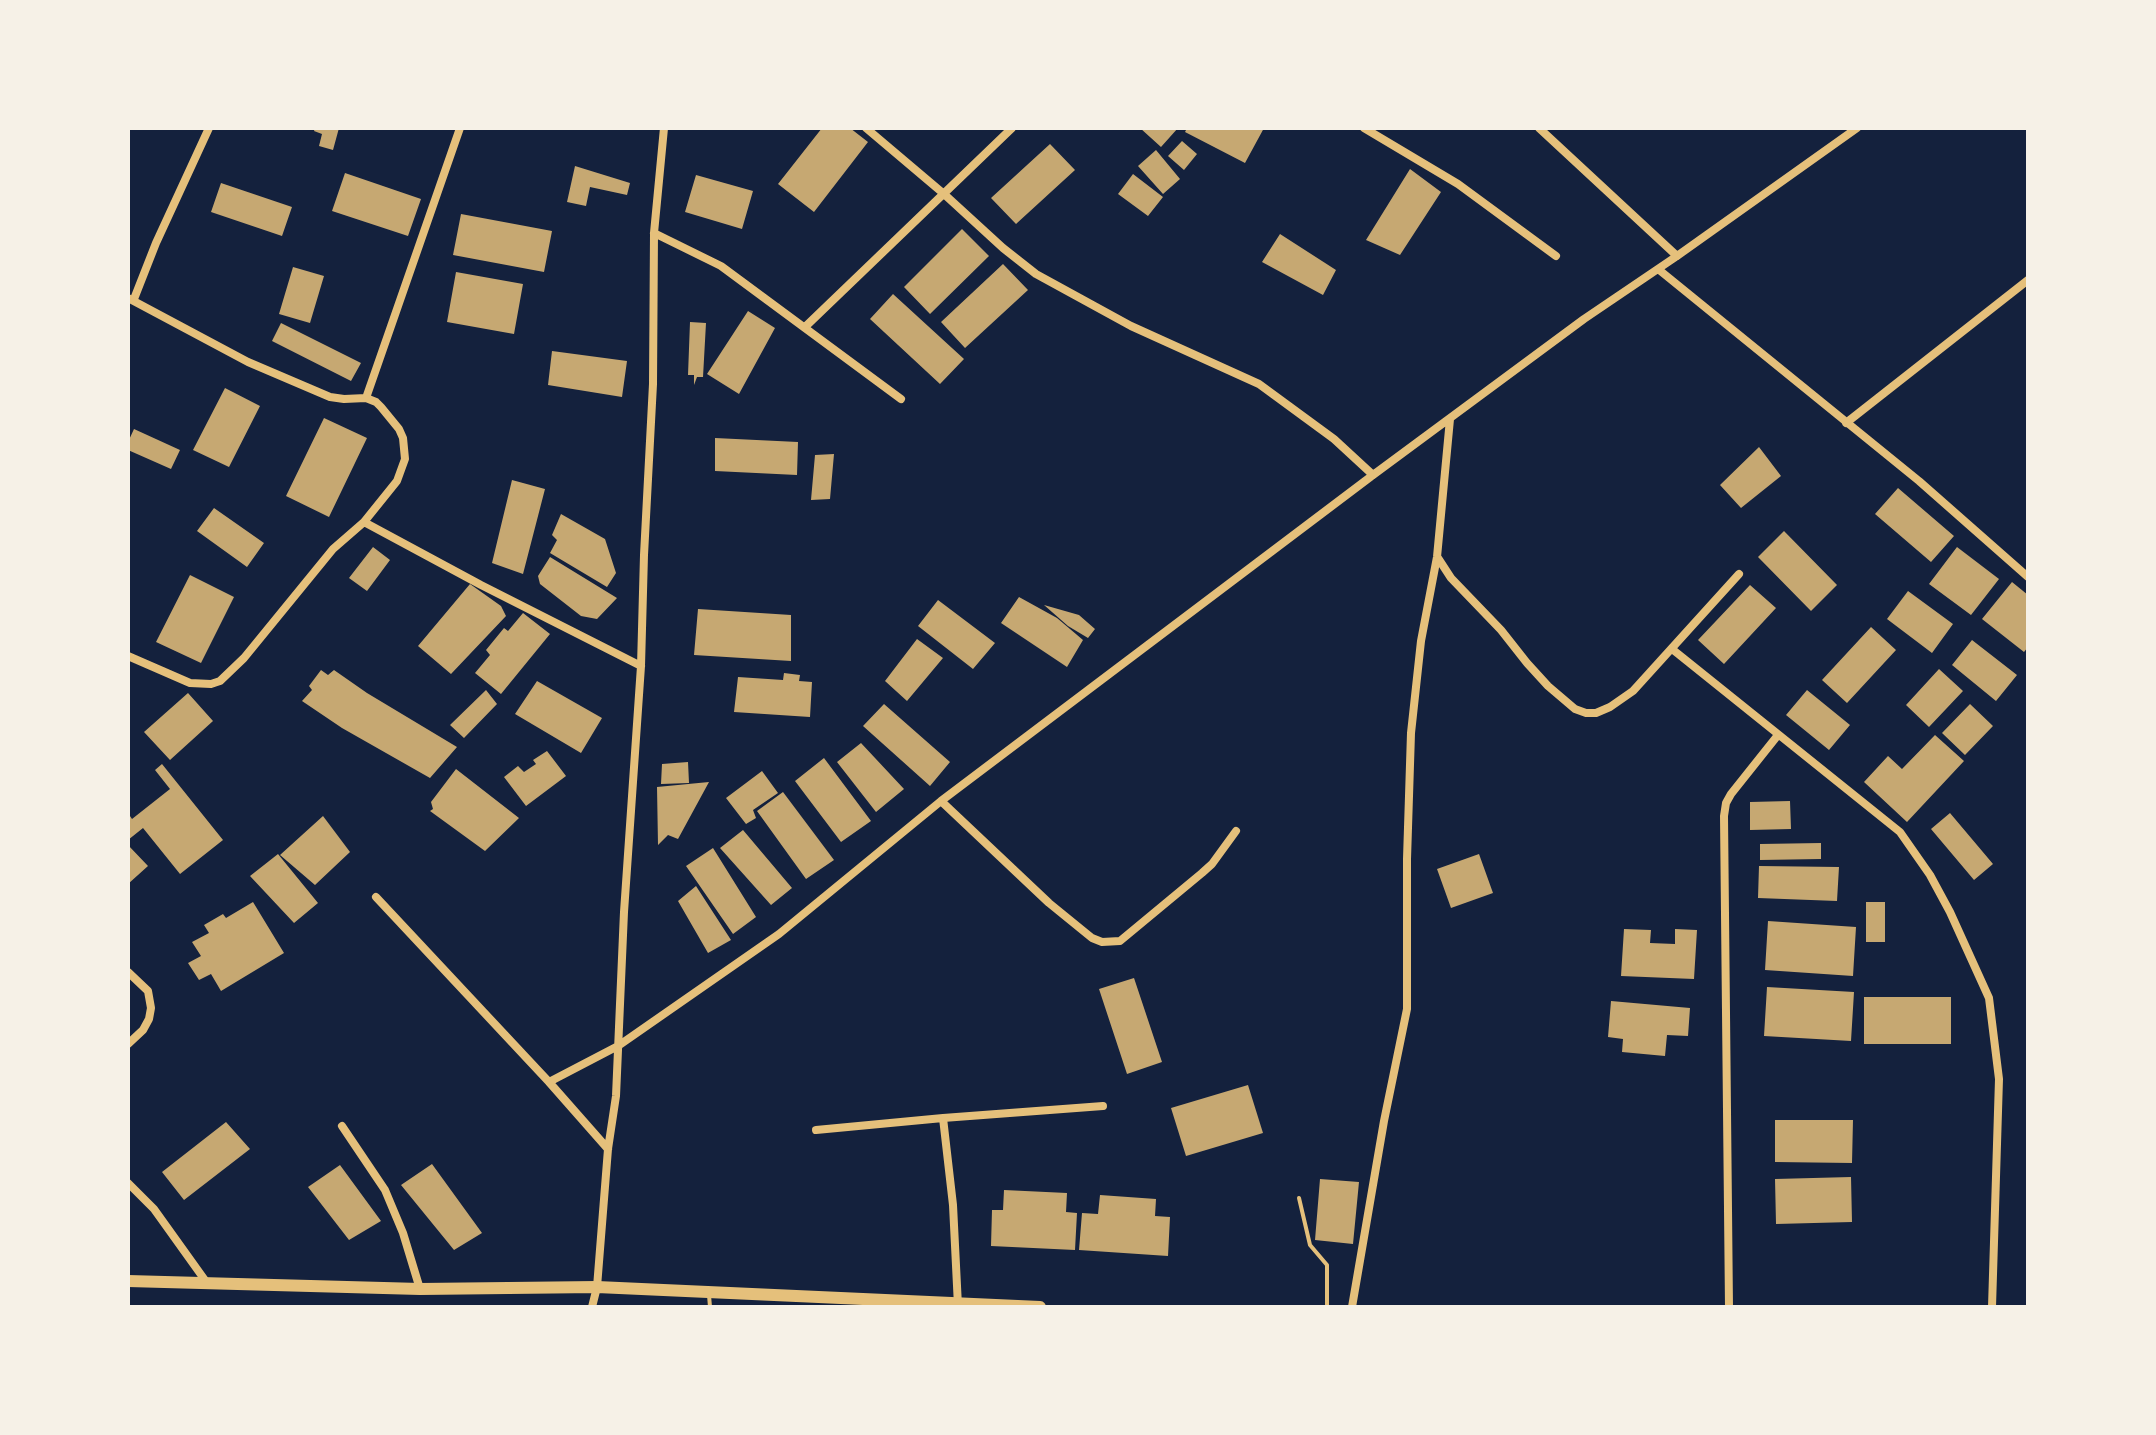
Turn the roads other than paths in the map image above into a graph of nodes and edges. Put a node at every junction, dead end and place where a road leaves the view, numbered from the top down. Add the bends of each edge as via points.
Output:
1 (209, 128) edge
2 (460, 128) edge
3 (664, 128) edge
4 (866, 128) edge
5 (1012, 128) edge
6 (1364, 128) edge
7 (1539, 128) edge
8 (1857, 128) edge
9 (944, 194) junction
10 (654, 233) junction
11 (1556, 256) dead end
12 (1677, 256) junction
13 (1658, 269) junction
14 (2028, 280) edge
15 (131, 298) edge
16 (805, 327) junction
17 (366, 398) junction
18 (901, 399) dead end
19 (1450, 419) junction
20 (1846, 423) junction
21 (1373, 475) junction
22 (364, 522) junction
23 (1437, 557) junction
24 (1739, 574) dead end
25 (2028, 577) edge
26 (1672, 649) junction
27 (128, 656) edge
28 (641, 666) junction
29 (1778, 735) junction
30 (941, 801) junction
31 (1236, 831) dead end
32 (376, 897) dead end
33 (128, 972) edge
34 (128, 1044) edge
35 (618, 1046) junction
36 (549, 1082) junction
37 (1103, 1106) dead end
38 (943, 1118) junction
39 (342, 1126) dead end
40 (816, 1130) dead end
41 (608, 1149) junction
42 (128, 1183) edge
43 (1299, 1198) dead end
44 (128, 1281) edge
45 (208, 1284) junction
46 (597, 1287) junction
47 (420, 1289) junction
48 (708, 1293) junction
49 (958, 1306) edge
50 (592, 1307) edge
51 (710, 1307) edge
52 (1040, 1307) edge
53 (1327, 1307) edge
54 (1352, 1307) edge
55 (1729, 1307) edge
56 (1992, 1307) edge

1 - 15 street
2 - 17 street
3 - 10 street
4 - 9 street
5 - 9 street
6 - 11 street via 1458,184
7 - 12 street
8 - 12 street
9 - 16 street
9 - 21 street via 1036,274 1131,326 1259,384
10 - 16 street via 721,266
10 - 28 street
12 - 13 street
13 - 19 street
13 - 20 street
14 - 20 street
15 - 17 street via 248,362 330,397
16 - 18 street
17 - 22 street via 399,429 405,459 397,481
19 - 21 street
19 - 23 street
20 - 25 street
21 - 30 street
22 - 27 street via 333,549 220,681 190,683
22 - 28 street
23 - 26 street via 1527,663 1575,709 1596,713 1610,707 1633,691
23 - 54 street via 1411,733 1407,1009
24 - 26 street
26 - 29 street
28 - 35 street
29 - 55 street via 1731,794 1724,816
29 - 56 street via 1900,832 1950,912 1989,998 1999,1079
30 - 31 street via 1049,903 1102,942 1120,941 1212,864
30 - 35 street via 792,924
32 - 36 street
33 - 34 street via 148,991 151,1008 143,1030
35 - 36 street
35 - 41 street
36 - 41 street
37 - 38 street
38 - 40 street
38 - 49 street
39 - 47 street via 385,1190
41 - 46 street
42 - 45 street via 154,1209
43 - 53 lane via 1310,1245 1327,1265
44 - 45 main road
45 - 47 main road
46 - 47 main road
46 - 48 main road
46 - 50 street
48 - 49 main road
48 - 51 lane
49 - 52 main road

